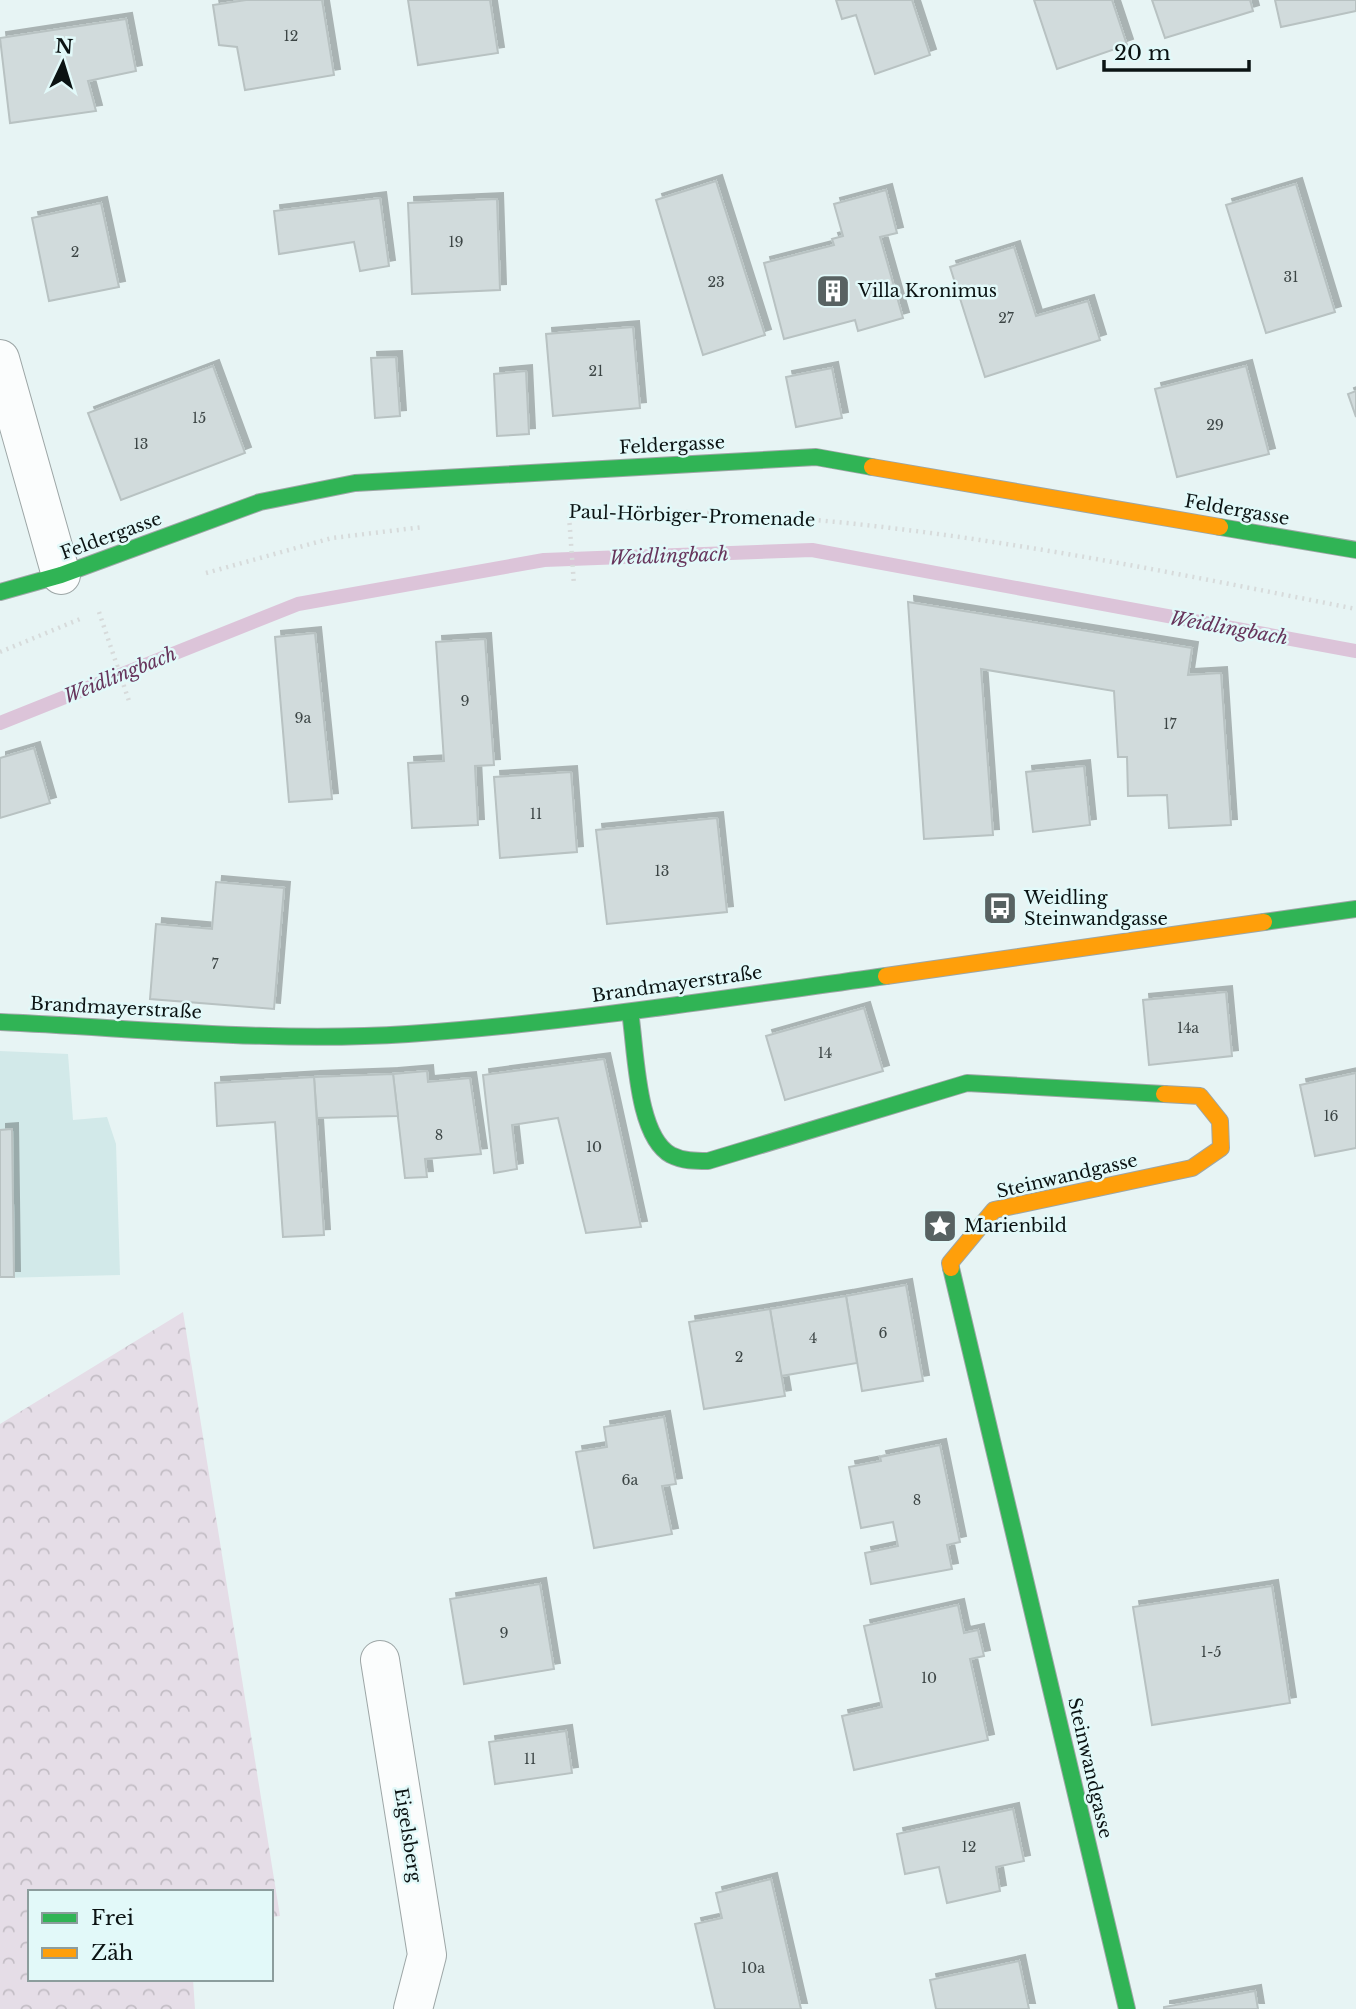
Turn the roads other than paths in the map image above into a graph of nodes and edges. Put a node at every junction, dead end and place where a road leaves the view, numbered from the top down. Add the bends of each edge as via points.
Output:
1 (0, 359) edge
2 (1356, 550) edge
3 (61, 575) junction
4 (0, 592) edge
5 (1356, 909) edge
6 (630, 1012) junction
7 (0, 1022) edge
8 (380, 1660) dead end
9 (413, 2009) edge
10 (1127, 2009) edge

1 - 3 street
2 - 3 street, Feldergasse via 816,457 355,483 260,502
3 - 4 street, Feldergasse
5 - 6 street, Brandmayerstraße
6 - 7 street, Brandmayerstraße via 368,1035 292,1036
6 - 10 street, Steinwandgasse via 646,1124 669,1155 688,1163 708,1161 967,1083 1200,1096 1220,1121 1221,1148 1192,1168 995,1210 950,1263
8 - 9 street, Eigelsberg via 427,1955

